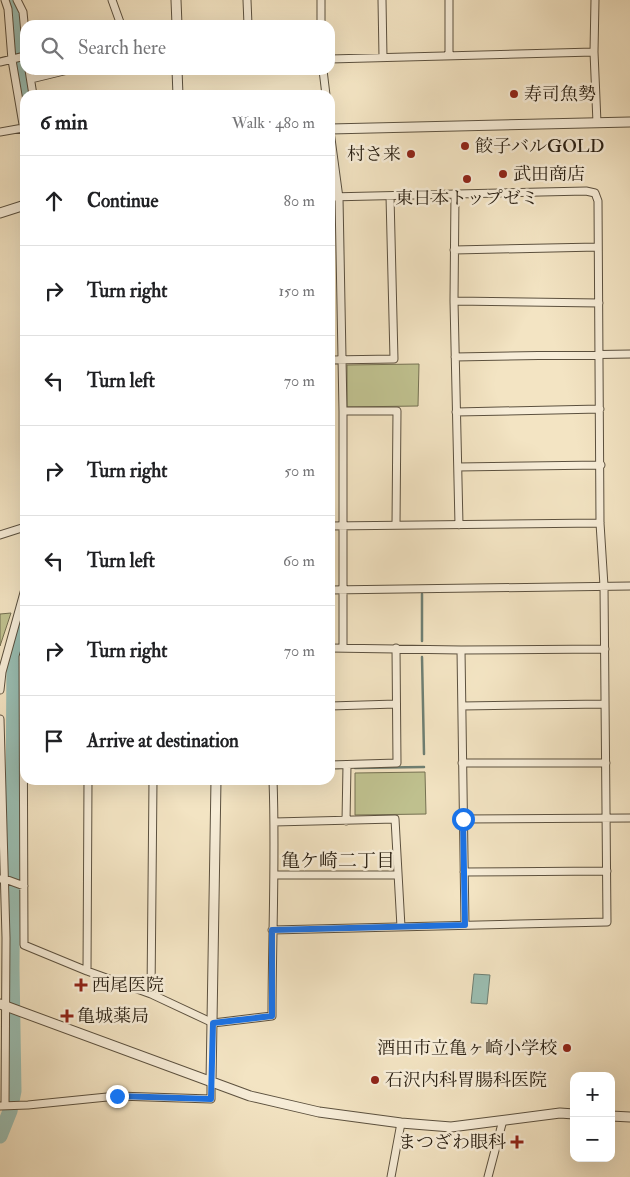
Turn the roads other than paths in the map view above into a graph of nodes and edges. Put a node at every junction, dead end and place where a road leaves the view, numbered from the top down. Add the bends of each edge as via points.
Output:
1 (5, 0) edge
2 (17, 0) edge
3 (112, 0) edge
4 (176, 0) edge
5 (247, 0) edge
6 (321, 0) edge
7 (382, 0) edge
8 (449, 0) edge
9 (595, 0) edge
10 (24, 20) edge
11 (119, 20) edge
12 (177, 20) edge
13 (248, 20) edge
14 (321, 20) edge
15 (594, 52) junction
16 (449, 56) junction
17 (382, 57) junction
18 (20, 58) edge
19 (335, 59) edge
20 (12, 60) junction
21 (0, 62) edge
22 (31, 75) edge
23 (47, 75) edge
24 (177, 75) edge
25 (324, 75) edge
26 (31, 79) junction
27 (32, 90) edge
28 (178, 90) edge
29 (325, 90) edge
30 (20, 105) edge
31 (598, 122) junction
32 (630, 122) edge
33 (20, 129) edge
34 (335, 130) edge
35 (0, 132) edge
36 (335, 168) edge
37 (455, 194) junction
38 (390, 196) junction
39 (335, 198) edge
40 (339, 198) junction
41 (20, 207) edge
42 (0, 213) edge
43 (598, 246) junction
44 (454, 250) junction
45 (454, 301) junction
46 (599, 302) junction
47 (599, 354) junction
48 (630, 354) edge
49 (455, 358) junction
50 (335, 360) edge
51 (343, 360) junction
52 (600, 409) junction
53 (343, 411) junction
54 (456, 412) junction
55 (601, 465) junction
56 (458, 467) junction
57 (600, 523) junction
58 (343, 525) junction
59 (396, 525) junction
60 (459, 525) junction
61 (335, 526) edge
62 (20, 529) edge
63 (0, 535) edge
64 (604, 586) junction
65 (630, 586) edge
66 (335, 590) edge
67 (343, 590) junction
68 (20, 607) edge
69 (335, 648) edge
70 (344, 648) junction
71 (396, 648) junction
72 (605, 649) junction
73 (461, 650) junction
74 (0, 690) edge
75 (396, 704) junction
76 (605, 704) junction
77 (335, 706) edge
78 (462, 706) junction
79 (0, 719) edge
80 (462, 763) junction
81 (606, 763) junction
82 (335, 764) edge
83 (347, 765) junction
84 (24, 785) edge
85 (88, 785) edge
86 (153, 785) edge
87 (216, 785) edge
88 (273, 785) edge
89 (630, 818) edge
90 (463, 819) junction
91 (606, 819) junction
92 (346, 821) junction
93 (274, 822) junction
94 (607, 871) junction
95 (464, 872) junction
96 (275, 875) junction
97 (398, 875) junction
98 (2, 879) edge
99 (24, 886) junction
100 (465, 925) junction
101 (401, 927) junction
102 (272, 930) junction
103 (3, 938) edge
104 (87, 971) junction
105 (151, 994) junction
106 (2, 1005) edge
107 (213, 1023) junction
108 (2, 1043) edge
109 (211, 1082) junction
110 (2, 1106) edge
111 (570, 1114) edge
112 (615, 1116) edge
113 (630, 1117) edge
114 (503, 1120) junction
115 (401, 1123) junction
116 (391, 1177) edge
117 (488, 1177) edge

1 - 20 street
2 - 10 street
3 - 11 street
4 - 12 street
5 - 13 street
6 - 14 street
7 - 17 street
8 - 16 street
9 - 15 street
15 - 16 street
15 - 31 street
16 - 17 street
17 - 19 street
18 - 20 street
20 - 21 street
20 - 30 street
22 - 26 street
23 - 26 street
24 - 28 street
25 - 29 street
26 - 27 street
31 - 32 street
31 - 34 street
33 - 35 street
36 - 40 street
37 - 38 street
37 - 43 street via 586,191 595,194 598,201
37 - 44 street
38 - 40 street
38 - 51 street via 394,359
39 - 40 street
40 - 51 street
41 - 42 street
43 - 44 street
43 - 46 street
44 - 45 street
45 - 46 street
45 - 49 street
46 - 47 street
47 - 48 street
47 - 49 street
47 - 52 street
49 - 54 street
50 - 51 street
51 - 53 street
52 - 54 street
52 - 55 street
53 - 58 street
53 - 59 street via 397,410
54 - 56 street
55 - 56 street
55 - 57 street
56 - 60 street
57 - 60 street
57 - 64 street
58 - 59 street
58 - 61 street
58 - 67 street
59 - 60 street
62 - 63 street
64 - 65 street
64 - 67 street
64 - 72 street
66 - 67 street
67 - 70 street
68 - 74 street
69 - 70 street
70 - 71 street
71 - 73 street
71 - 75 street
72 - 73 street
72 - 76 street
73 - 78 street
75 - 77 street
75 - 83 street via 397,763
76 - 78 street
76 - 81 street
78 - 80 street
79 - 98 street
80 - 81 street
80 - 90 street
81 - 91 street
82 - 83 street
83 - 92 street
84 - 99 street
85 - 104 street
86 - 105 street
87 - 107 street
88 - 93 street
89 - 91 street
90 - 91 street
90 - 95 street
91 - 94 street
92 - 93 street
92 - 97 street via 395,819
93 - 96 street
94 - 95 street
94 - 100 street via 607,922
95 - 100 street
96 - 97 street
96 - 102 street
97 - 101 street
98 - 99 street
98 - 103 street
99 - 104 street via 24,945
100 - 101 street
101 - 102 street
102 - 107 street via 272,1016
103 - 106 street
104 - 105 street
105 - 107 street
106 - 108 street
106 - 109 street
107 - 109 street
108 - 110 street
109 - 110 street via 211,1099 117,1096
109 - 115 street via 250,1096 319,1112
111 - 114 street
112 - 113 street
114 - 115 street via 451,1127
114 - 117 street
115 - 116 street

